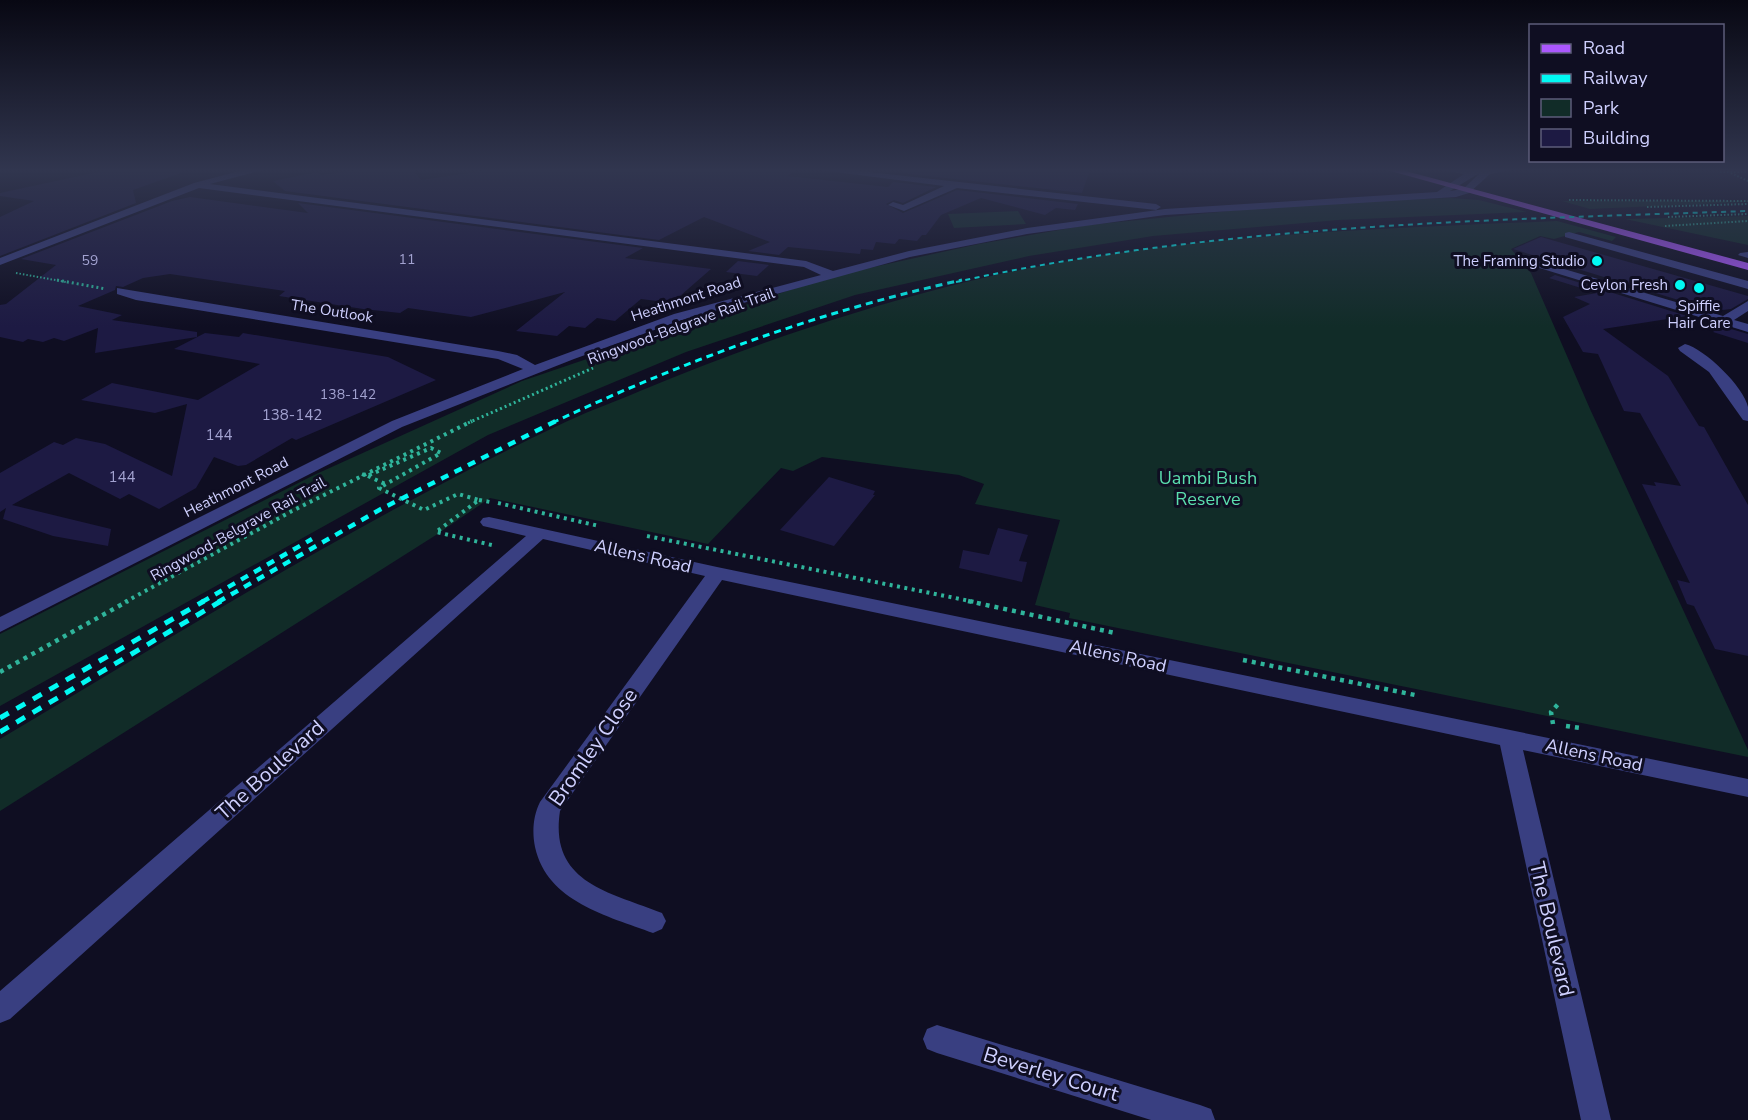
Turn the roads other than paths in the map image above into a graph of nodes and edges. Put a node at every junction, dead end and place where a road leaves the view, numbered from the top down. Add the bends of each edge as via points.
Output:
1 (102, 222) edge
2 (484, 222) edge
3 (1090, 222) edge
4 (1582, 222) edge
5 (1607, 222) edge
6 (1619, 227) junction
7 (1658, 229) junction
8 (1569, 235) dead end
9 (1663, 244) junction
10 (1624, 249) junction
11 (1747, 255) edge
12 (0, 262) edge
13 (1536, 264) dead end
14 (1748, 267) edge
15 (829, 274) junction
16 (1748, 285) edge
17 (122, 291) road end
18 (1748, 305) edge
19 (1724, 321) junction
20 (1748, 328) edge
21 (1685, 348) dead end
22 (535, 370) junction
23 (1748, 417) edge
24 (489, 522) dead end
25 (540, 533) junction
26 (717, 573) junction
27 (0, 625) edge
28 (1509, 737) junction
29 (1748, 788) edge
30 (653, 921) dead end
31 (0, 1009) edge
32 (937, 1039) dead end
33 (1200, 1120) edge
34 (1596, 1120) edge

1 - 12 street
2 - 15 street via 806,264
3 - 15 street, Heathmont Road via 909,254
4 - 6 main road
5 - 6 main road
6 - 7 main road
6 - 9 main road
6 - 10 street
7 - 9 main road via 1651,233 1652,237
7 - 11 main road
8 - 10 street
9 - 14 main road
10 - 16 street
13 - 19 street
15 - 22 street, Heathmont Road via 678,317
17 - 22 street, The Outlook via 498,355
18 - 19 street
19 - 20 street
21 - 23 street via 1718,371
22 - 27 street, Heathmont Road via 398,424
24 - 25 street, Allens Road
25 - 26 street, Allens Road
25 - 31 street, The Boulevard
26 - 28 street, Allens Road
26 - 30 street, Bromley Close via 548,809 544,836 549,860 584,895
28 - 29 street, Allens Road
28 - 34 street, The Boulevard
32 - 33 street, Beverley Court

